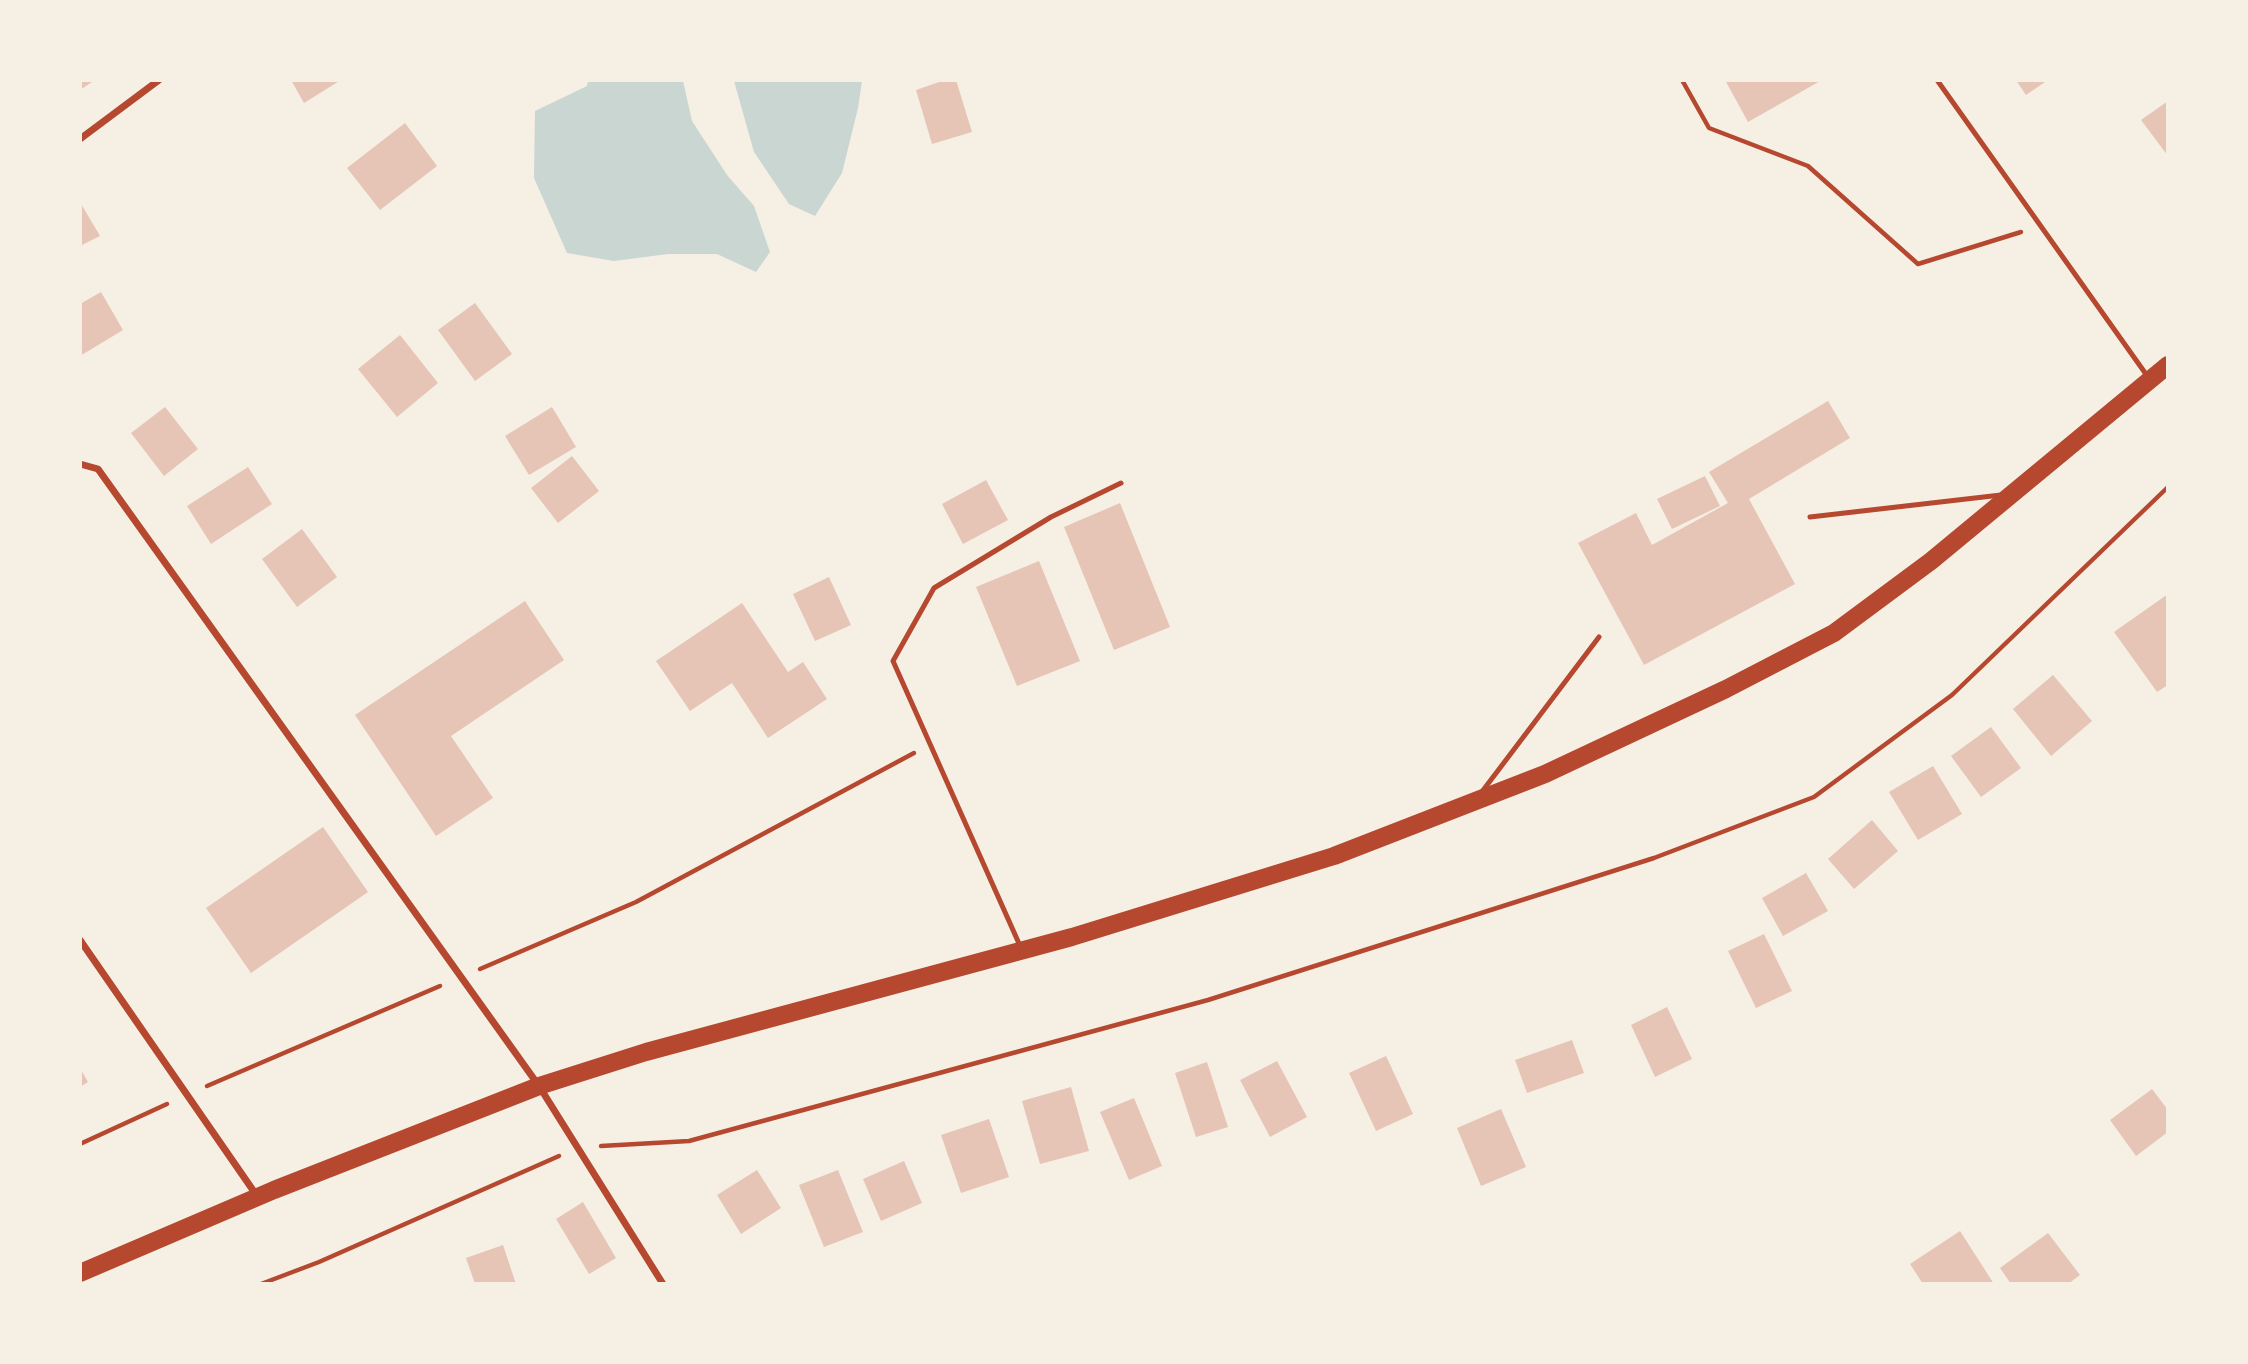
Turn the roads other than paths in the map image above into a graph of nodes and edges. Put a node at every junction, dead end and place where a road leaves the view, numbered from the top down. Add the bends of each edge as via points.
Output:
1 (159, 80) edge
2 (1937, 80) edge
3 (80, 139) edge
4 (2168, 365) edge
5 (2150, 380) junction
6 (80, 464) edge
7 (1121, 482) dead end
8 (2011, 494) junction
9 (1810, 517) dead end
10 (1600, 636) dead end
11 (1476, 801) junction
12 (80, 940) edge
13 (1022, 950) junction
14 (539, 1086) junction
15 (257, 1197) junction
16 (80, 1273) edge
17 (663, 1283) edge

1 - 3 street
2 - 5 lane
4 - 5 main road
5 - 8 main road
6 - 14 street via 98,469
7 - 13 lane via 1051,517 934,588 893,661
8 - 9 lane
8 - 11 main road via 1834,633 1545,774
10 - 11 lane
11 - 13 main road via 1334,856
12 - 15 street
13 - 14 main road via 646,1052
14 - 15 main road
14 - 17 street
15 - 16 main road

